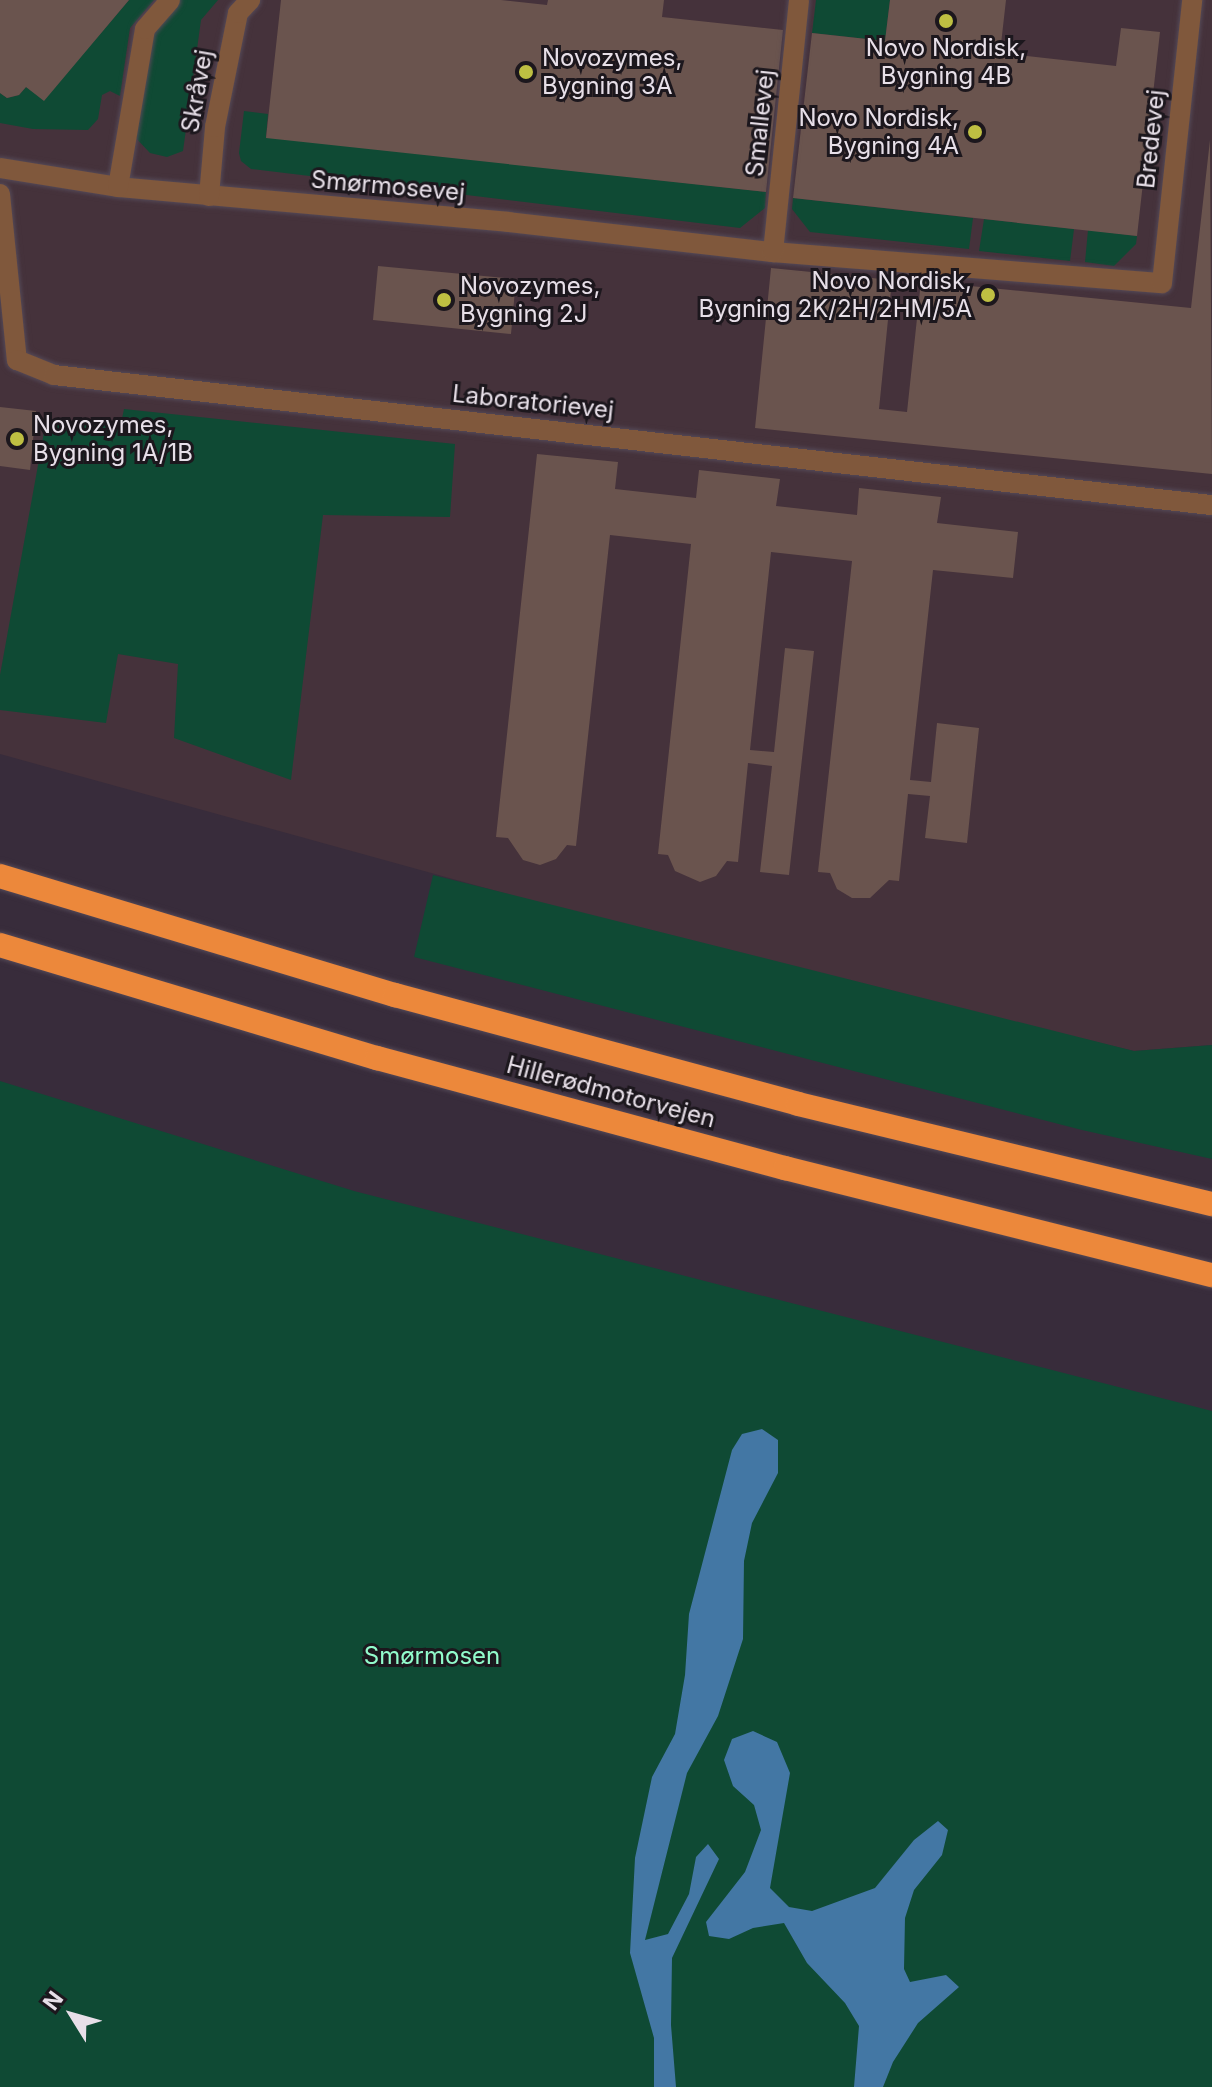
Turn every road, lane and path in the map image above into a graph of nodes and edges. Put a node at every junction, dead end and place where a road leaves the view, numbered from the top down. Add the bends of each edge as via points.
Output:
1 (170, 0) edge
2 (250, 0) edge
3 (799, 0) edge
4 (1192, 0) edge
5 (0, 168) edge
6 (118, 187) junction
7 (0, 194) edge
8 (209, 196) junction
9 (773, 252) junction
10 (1162, 283) joint
11 (8, 359) edge
12 (1212, 505) edge
13 (0, 876) edge
14 (0, 945) edge
15 (1212, 1204) edge
16 (1212, 1275) edge

1 - 6 lane via 145,29
2 - 8 lane, Skråvej via 238,13 215,127
3 - 9 lane, Smallevej
4 - 10 lane, Bredevej
5 - 6 lane, Smørmosevej
6 - 8 lane, Smørmosevej
7 - 11 lane, Laboratorievej
8 - 9 lane, Smørmosevej
9 - 10 lane, Smørmosevej
11 - 12 lane, Laboratorievej via 54,375
13 - 15 highway, Hillerødmotorvejen via 395,995 753,1092
14 - 16 highway, Hillerødmotorvejen via 377,1058

